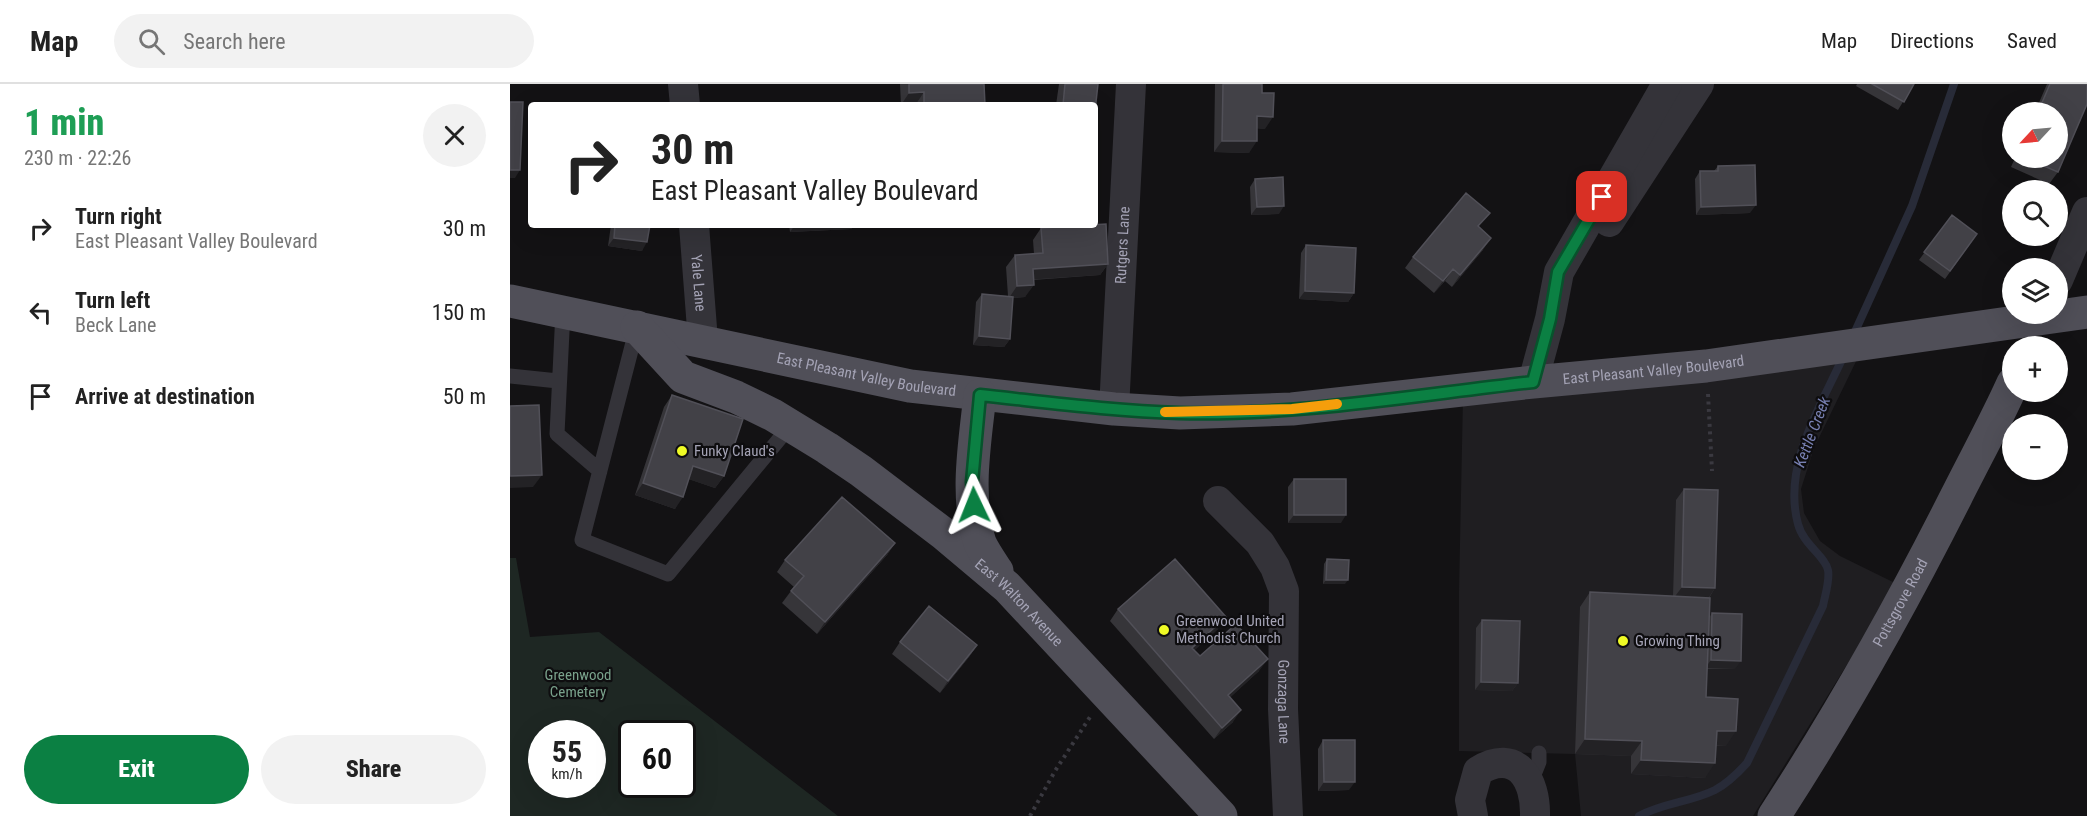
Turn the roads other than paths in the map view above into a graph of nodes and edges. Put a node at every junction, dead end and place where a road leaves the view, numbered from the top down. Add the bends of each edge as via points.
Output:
1 (683, 84) edge
2 (1131, 84) edge
3 (1667, 84) edge
4 (1699, 84) edge
5 (684, 102) edge
6 (2087, 212) edge
7 (694, 228) edge
8 (2067, 258) edge
9 (510, 301) edge
10 (563, 311) junction
11 (2087, 312) edge
12 (1550, 319) junction
13 (2038, 326) edge
14 (638, 327) junction
15 (703, 340) junction
16 (510, 376) edge
17 (558, 381) junction
18 (1533, 382) junction
19 (980, 395) junction
20 (2004, 402) edge
21 (1114, 409) junction
22 (790, 426) junction
23 (600, 471) junction
24 (1218, 501) dead end
25 (1007, 587) junction
26 (1539, 753) dead end
27 (1531, 782) junction
28 (1221, 816) edge
29 (1288, 816) edge
30 (1473, 816) edge
31 (1535, 816) edge
32 (1774, 816) edge

1 - 5 street
2 - 21 street, Rutgers Lane
3 - 12 street via 1558,272
4 - 12 street via 1568,285
6 - 8 street
7 - 15 street, Yale Lane
9 - 10 main road, East Pleasant Valley Boulevard
10 - 14 main road, East Pleasant Valley Boulevard
10 - 17 lane
11 - 13 main road, East Pleasant Valley Boulevard
12 - 18 street
13 - 18 main road, East Pleasant Valley Boulevard via 1706,366
14 - 15 main road, East Pleasant Valley Boulevard
14 - 22 main road, East Walton Avenue via 684,377
14 - 23 lane
15 - 19 main road, East Pleasant Valley Boulevard via 848,374
16 - 17 lane
17 - 23 lane via 558,434
18 - 21 main road, East Pleasant Valley Boulevard via 1292,409 1180,413
19 - 21 main road, East Pleasant Valley Boulevard
19 - 25 main road via 972,482 976,527 981,546
20 - 32 main road, Pottsgrove Road via 1869,662
22 - 23 lane via 668,574 582,540
22 - 25 main road, East Walton Avenue via 861,471
24 - 29 street, Gonzaga Lane via 1260,543 1284,591 1283,709
25 - 28 main road, East Walton Avenue
26 - 27 lane
27 - 30 street via 1518,768 1506,763 1490,764 1478,771 1470,800
27 - 31 street

